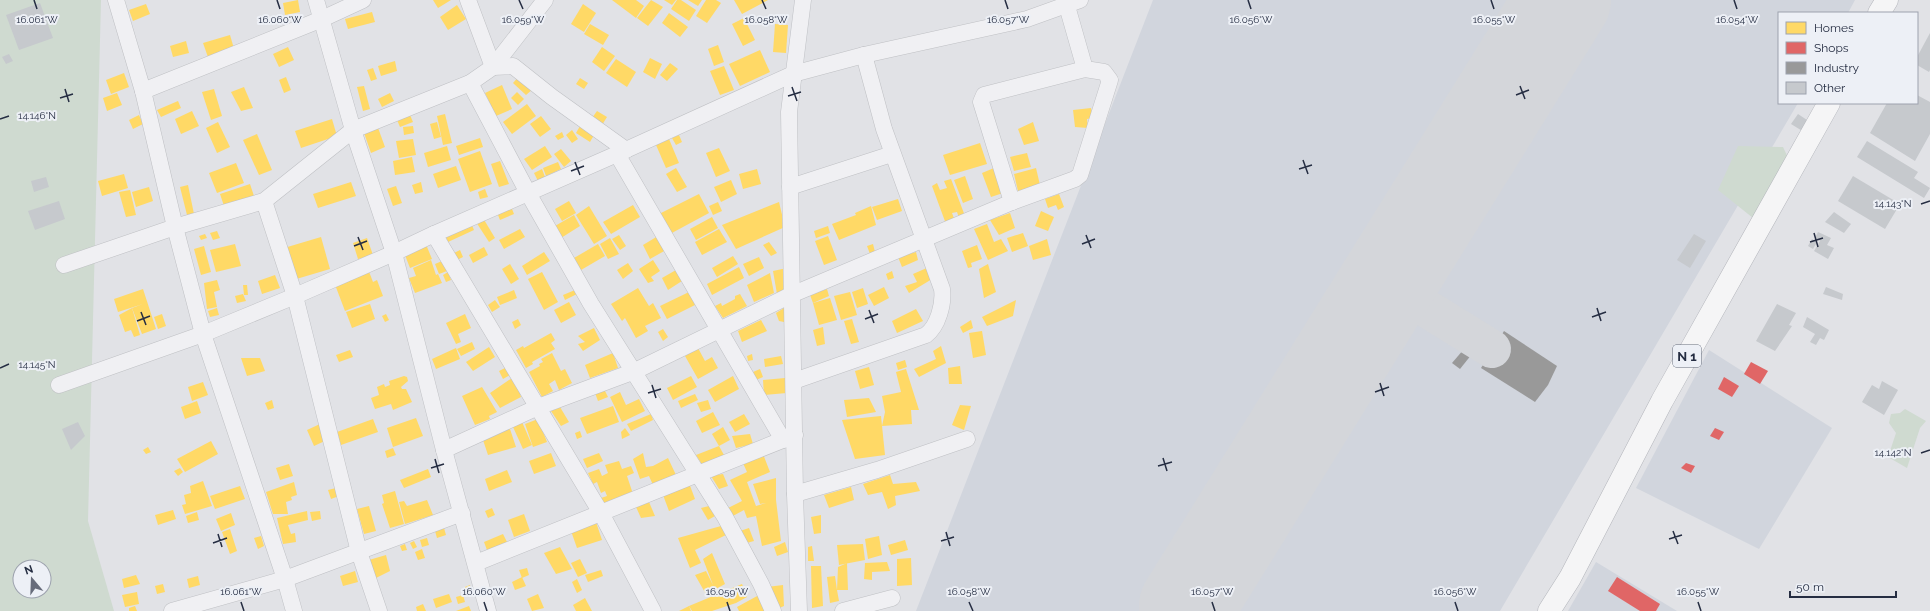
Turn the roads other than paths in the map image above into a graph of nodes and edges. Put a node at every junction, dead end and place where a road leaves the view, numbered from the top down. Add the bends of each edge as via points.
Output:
1 (116, 0) edge
2 (316, 0) edge
3 (363, 0) edge
4 (468, 0) edge
5 (545, 0) edge
6 (803, 0) edge
7 (1887, 0) edge
8 (1074, 3) edge
9 (1880, 12) edge
10 (322, 20) junction
11 (864, 55) junction
12 (493, 67) junction
13 (1085, 69) junction
14 (793, 74) junction
15 (470, 83) junction
16 (143, 91) junction
17 (1828, 104) edge
18 (353, 130) junction
19 (622, 152) junction
20 (892, 154) junction
21 (790, 187) junction
22 (528, 193) junction
23 (264, 201) junction
24 (1012, 202) junction
25 (175, 227) junction
26 (434, 234) junction
27 (923, 241) junction
28 (394, 253) junction
29 (64, 265) dead end
30 (791, 295) junction
31 (295, 296) junction
32 (719, 328) junction
33 (203, 334) junction
34 (635, 371) junction
35 (794, 381) junction
36 (59, 385) dead end
37 (538, 407) junction
38 (789, 437) junction
39 (968, 439) dead end
40 (444, 450) junction
41 (698, 474) junction
42 (795, 494) junction
43 (462, 513) junction
44 (601, 513) junction
45 (360, 552) junction
46 (476, 563) junction
47 (285, 579) junction
48 (892, 598) dead end
49 (172, 611) edge
50 (294, 611) edge
51 (379, 611) edge
52 (488, 611) edge
53 (653, 611) edge
54 (773, 611) edge
55 (799, 611) edge
56 (843, 611) edge
57 (1549, 611) edge

1 - 16 street
2 - 10 street
3 - 10 street
4 - 12 street
5 - 12 street
6 - 14 street
7 - 9 highway
8 - 11 street via 1000,26
8 - 13 street
10 - 16 street
10 - 18 street
11 - 14 street
11 - 20 street
12 - 15 street
12 - 19 street via 513,66
13 - 24 street via 1104,72 1110,80 1080,174 1067,183
13 - 24 street via 984,95 982,98 981,102
14 - 19 street
14 - 21 street via 789,112
15 - 18 street
15 - 22 street
16 - 25 street
17 - 57 highway, N 1 via 1662,401 1570,578
18 - 23 street
18 - 28 street
19 - 22 street
19 - 32 street
20 - 21 street
20 - 27 street
21 - 30 street
22 - 26 street
22 - 34 street via 591,304
23 - 25 street
23 - 31 street
24 - 27 street
25 - 29 street
25 - 33 street
26 - 28 street
26 - 37 street
27 - 30 street
27 - 35 street via 943,297 932,331 920,338
28 - 31 street
28 - 40 street
30 - 32 street
30 - 35 street
31 - 33 street
31 - 45 street
32 - 34 street
32 - 38 street
33 - 36 street
33 - 47 street
34 - 37 street
34 - 41 street
35 - 38 street
37 - 40 street
37 - 44 street
38 - 41 street
38 - 42 street
39 - 42 street
40 - 43 street
41 - 44 street
41 - 54 street via 725,517
42 - 55 street
43 - 45 street
43 - 46 street
44 - 46 street
44 - 53 street
45 - 47 street
45 - 51 street
46 - 52 street
47 - 49 street
47 - 50 street
48 - 56 street

